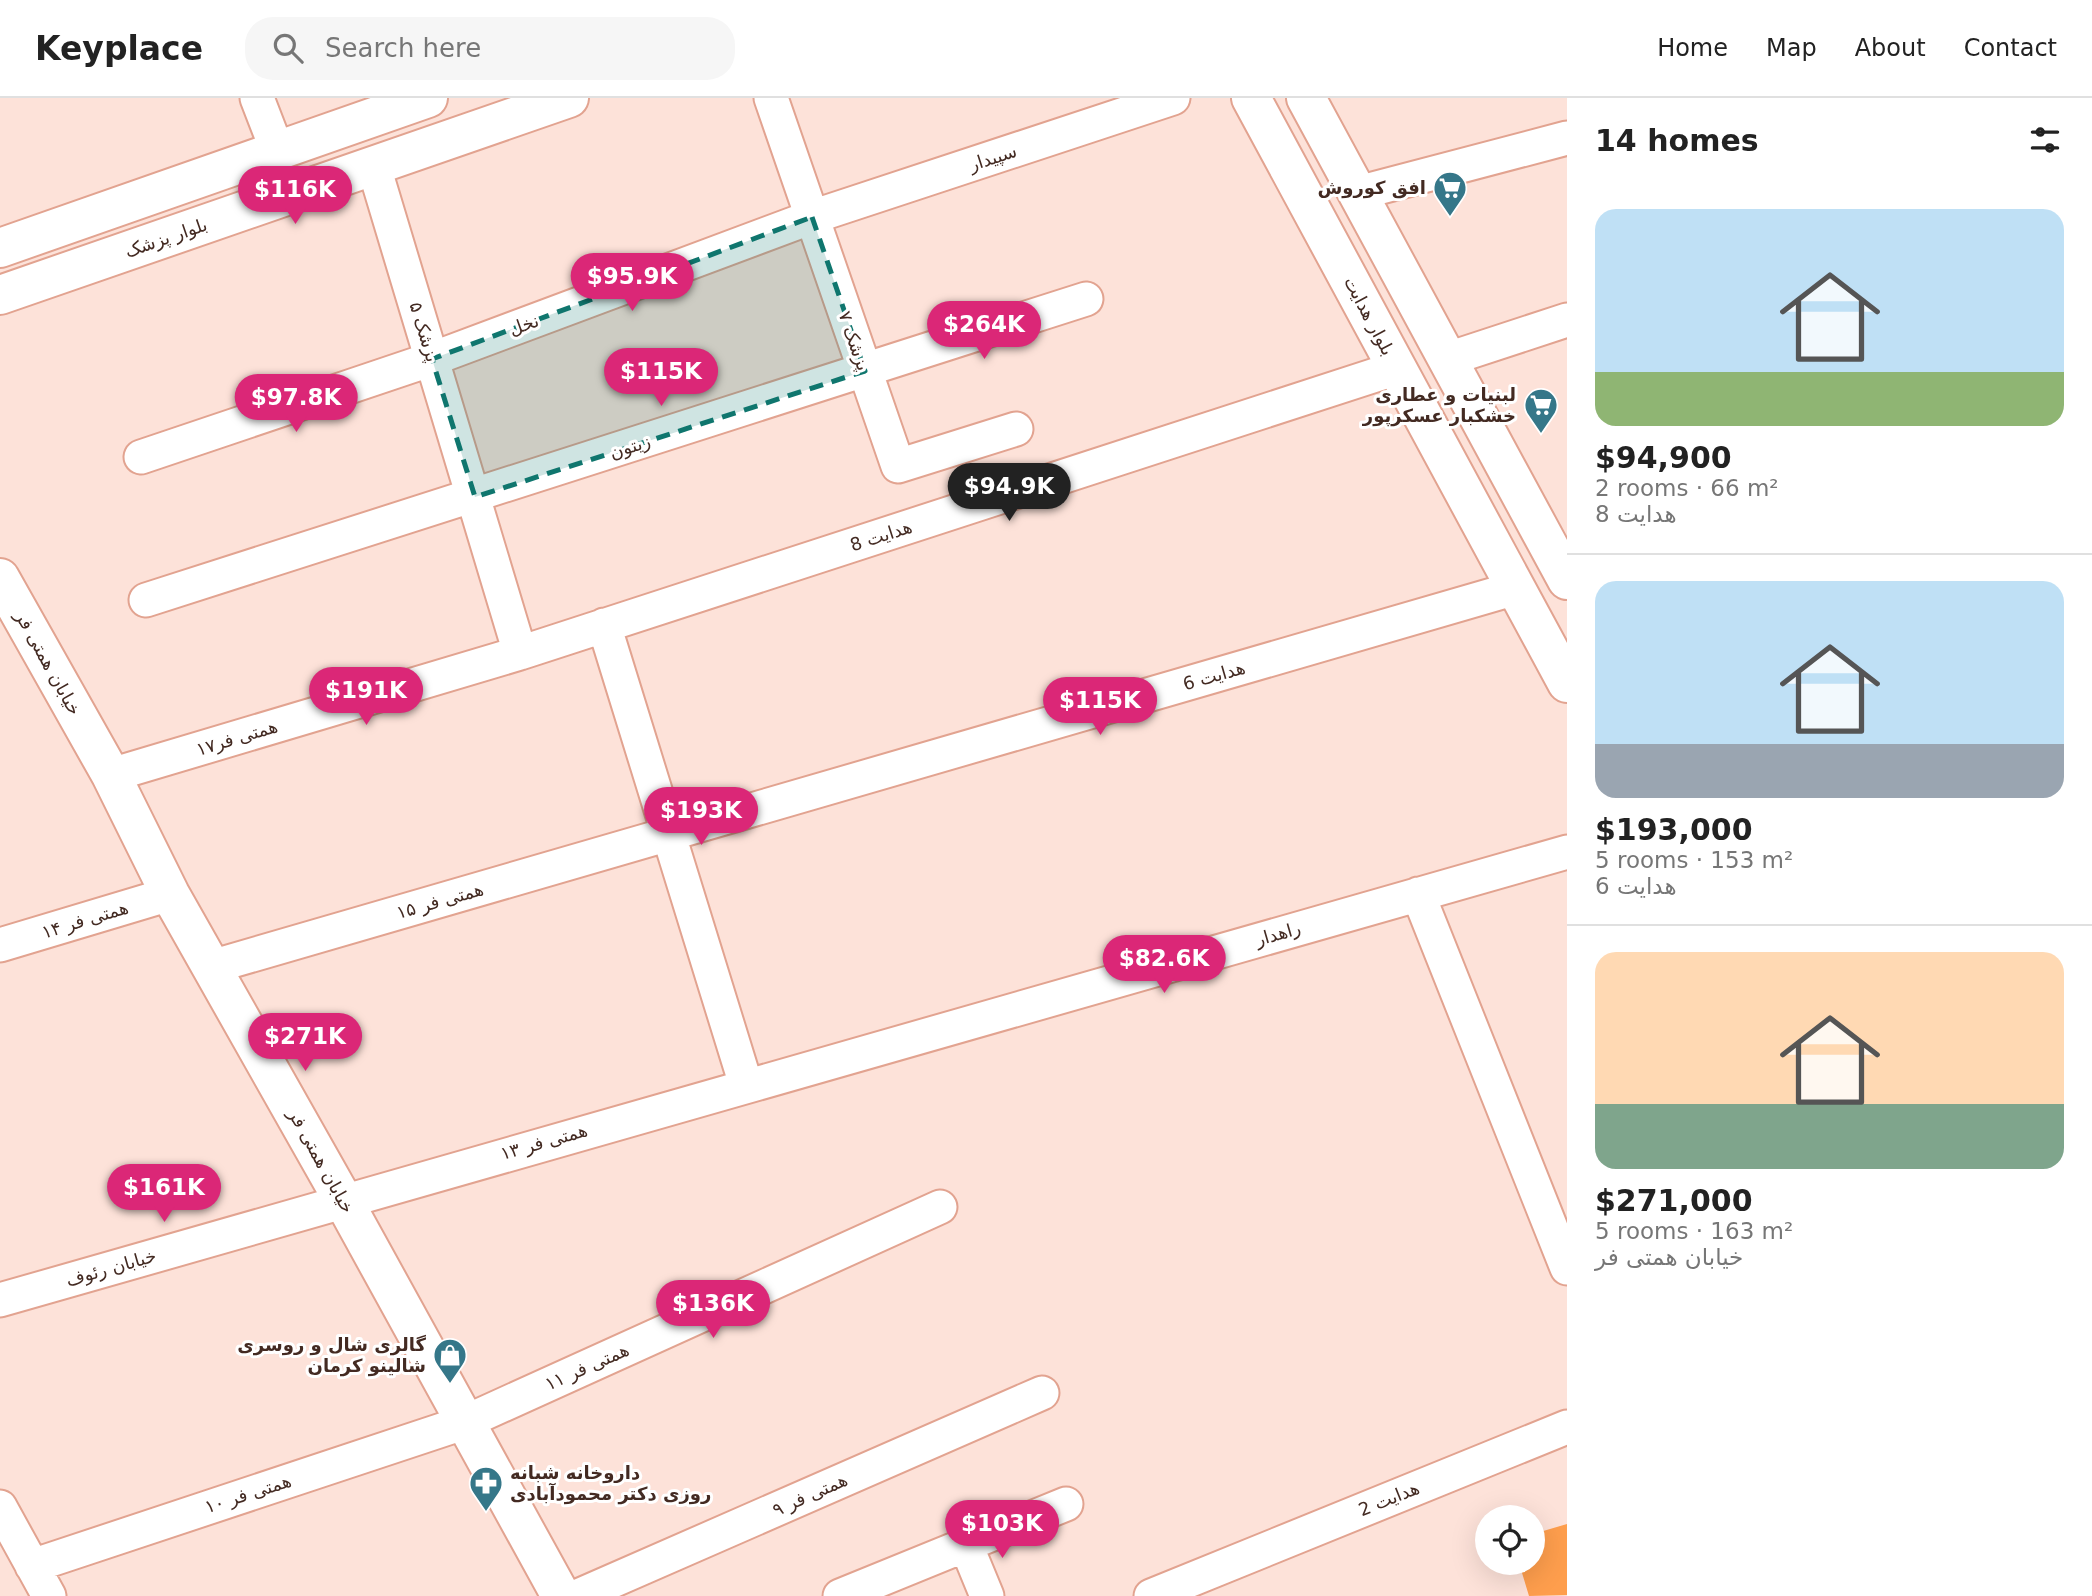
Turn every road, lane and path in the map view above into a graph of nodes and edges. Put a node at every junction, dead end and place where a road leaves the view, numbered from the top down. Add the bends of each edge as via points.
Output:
1 (257, 98) edge
2 (428, 98) edge
3 (569, 98) edge
4 (771, 98) edge
5 (1173, 98) edge
6 (1251, 98) edge
7 (1306, 98) edge
8 (1567, 138) edge
9 (277, 150) junction
10 (374, 167) junction
11 (1358, 193) junction
12 (812, 217) junction
13 (0, 248) edge
14 (0, 295) edge
15 (1086, 299) dead end
16 (1567, 320) edge
17 (432, 359) junction
18 (1448, 359) junction
19 (1397, 368) junction
20 (865, 371) junction
21 (1016, 429) dead end
22 (141, 457) dead end
23 (475, 497) junction
24 (0, 578) edge
25 (1567, 580) edge
26 (1516, 588) junction
27 (146, 600) dead end
28 (604, 625) junction
29 (520, 653) junction
30 (1567, 683) edge
31 (111, 775) junction
32 (669, 834) junction
33 (1567, 852) edge
34 (170, 894) junction
35 (1418, 894) junction
36 (0, 945) edge
37 (211, 967) junction
38 (746, 1085) junction
39 (343, 1199) junction
40 (940, 1207) dead end
41 (1567, 1268) edge
42 (0, 1300) edge
43 (1042, 1393) dead end
44 (463, 1423) junction
45 (1567, 1427) edge
46 (1066, 1504) dead end
47 (0, 1507) edge
48 (966, 1545) junction
49 (32, 1566) junction
50 (49, 1596) edge
51 (561, 1596) edge
52 (578, 1596) edge
53 (840, 1596) edge
54 (987, 1596) edge
55 (1151, 1596) edge

1 - 9 street
2 - 9 main road
3 - 10 main road, بلوار پزشک
4 - 12 street, پزشک ۷
5 - 12 street, سپیدار
6 - 19 main road, بلوار هدایت
7 - 11 main road
8 - 11 street
9 - 13 main road
10 - 14 main road, بلوار پزشک
10 - 17 street, پزشک ۵
11 - 18 main road
12 - 17 street, نخل
12 - 20 street, پزشک ۷
15 - 20 street, زیتون
16 - 18 street
17 - 22 street, نخل
17 - 23 street, پزشک ۵
18 - 25 main road
19 - 26 main road, بلوار هدایت
19 - 28 street, هدایت 8
20 - 21 street, پزشک ۷ via 898,466
20 - 23 street, زیتون
23 - 27 street, زیتون
23 - 29 street, پزشک ۵
24 - 31 main road, خیابان همتی فر
26 - 30 main road, بلوار هدایت
26 - 32 street, هدایت 6
28 - 29 street, همتی فر۱۷
28 - 32 street
29 - 31 street, همتی فر۱۷
31 - 34 main road, خیابان همتی فر
32 - 37 street, همتی فر ۱۵
32 - 38 street
33 - 35 street, راهدار
34 - 36 street, همتی فر ۱۴
34 - 37 main road, خیابان همتی فر
35 - 38 street, راهدار
35 - 41 street
37 - 39 main road, خیابان همتی فر
38 - 39 street, همتی فر ۱۳
39 - 42 street, خیابان رئوف
39 - 44 main road, خیابان همتی فر
40 - 44 street, همتی فر ۱۱
43 - 52 street, همتی فر ۹
44 - 49 street, همتی فر ۱۰
44 - 51 main road, خیابان همتی فر
45 - 55 street, هدایت 2
46 - 48 street
47 - 49 street
48 - 53 street
48 - 54 street
49 - 50 street

